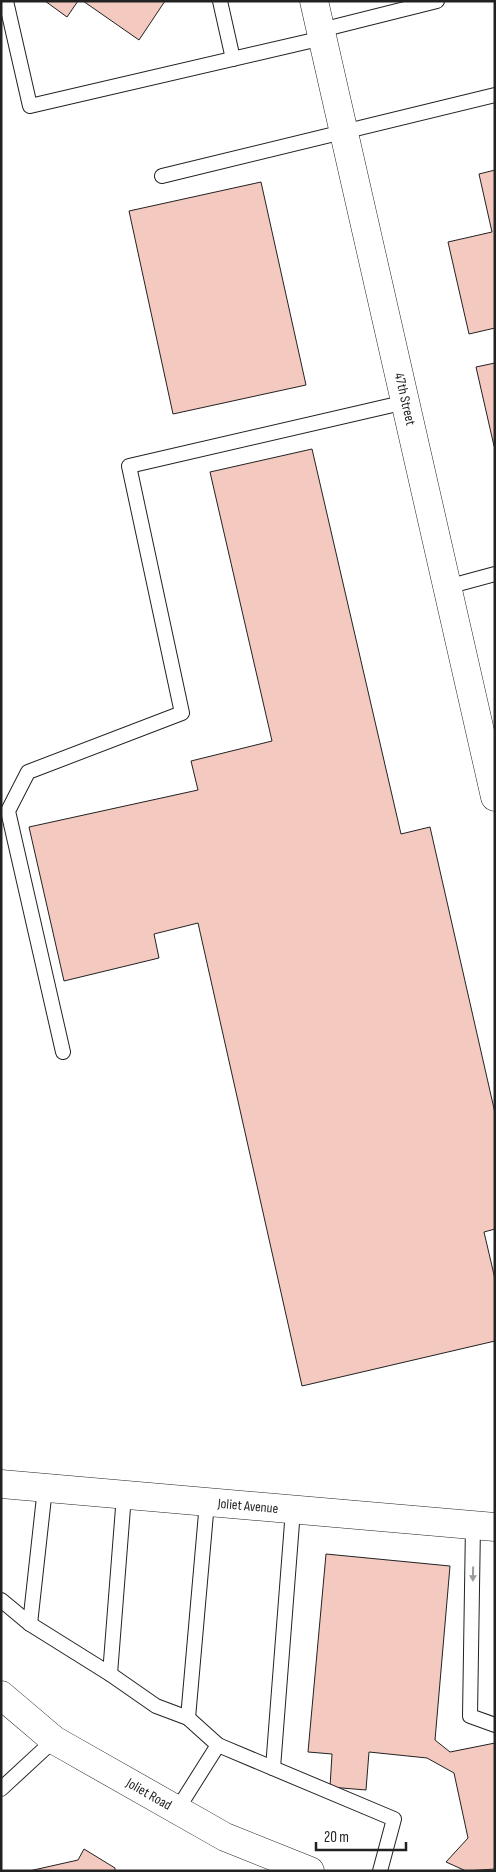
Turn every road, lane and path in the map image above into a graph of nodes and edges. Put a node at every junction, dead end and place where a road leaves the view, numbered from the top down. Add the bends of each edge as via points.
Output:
1 (6, 1) edge
2 (220, 1) edge
3 (314, 1) edge
4 (438, 1) edge
5 (322, 34) junction
6 (233, 59) junction
7 (495, 95) edge
8 (344, 133) junction
9 (162, 176) dead end
10 (406, 402) junction
11 (495, 574) edge
12 (447, 587) junction
13 (495, 797) edge
14 (63, 1052) dead end
15 (1, 1484) edge
16 (44, 1488) junction
17 (124, 1495) junction
18 (207, 1502) junction
19 (293, 1510) junction
20 (484, 1526) edge
21 (1, 1600) edge
22 (30, 1624) junction
23 (110, 1674) junction
24 (1, 1695) edge
25 (188, 1718) junction
26 (495, 1725) edge
27 (54, 1740) junction
28 (218, 1745) junction
29 (273, 1768) junction
30 (1, 1789) edge
31 (177, 1810) junction
32 (307, 1870) edge
33 (380, 1871) edge

1 - 6 lane via 30,106
2 - 6 lane
3 - 5 main road, 47th Street
4 - 5 lane
5 - 6 lane
5 - 8 main road, 47th Street
7 - 8 lane
8 - 9 lane
8 - 10 main road, 47th Street
10 - 12 main road, 47th Street
10 - 14 lane via 129,466 182,713 28,772 8,811
11 - 12 lane
12 - 13 main road, 47th Street
15 - 16 main road, Joliet Avenue
16 - 17 main road, Joliet Avenue
16 - 22 lane
17 - 18 main road, Joliet Avenue
17 - 23 lane
18 - 19 main road, Joliet Avenue
18 - 25 lane
19 - 20 main road, Joliet Avenue
19 - 29 lane
20 -> 26 lane via 470,1716
21 - 22 lane
22 - 23 lane
23 - 25 lane via 156,1706
24 - 27 main road, Joliet Road
25 - 28 lane
27 - 30 lane
27 - 31 main road, Joliet Road
28 - 29 lane
28 - 31 lane
29 - 33 lane via 394,1819
31 - 32 main road, Joliet Road via 225,1837

